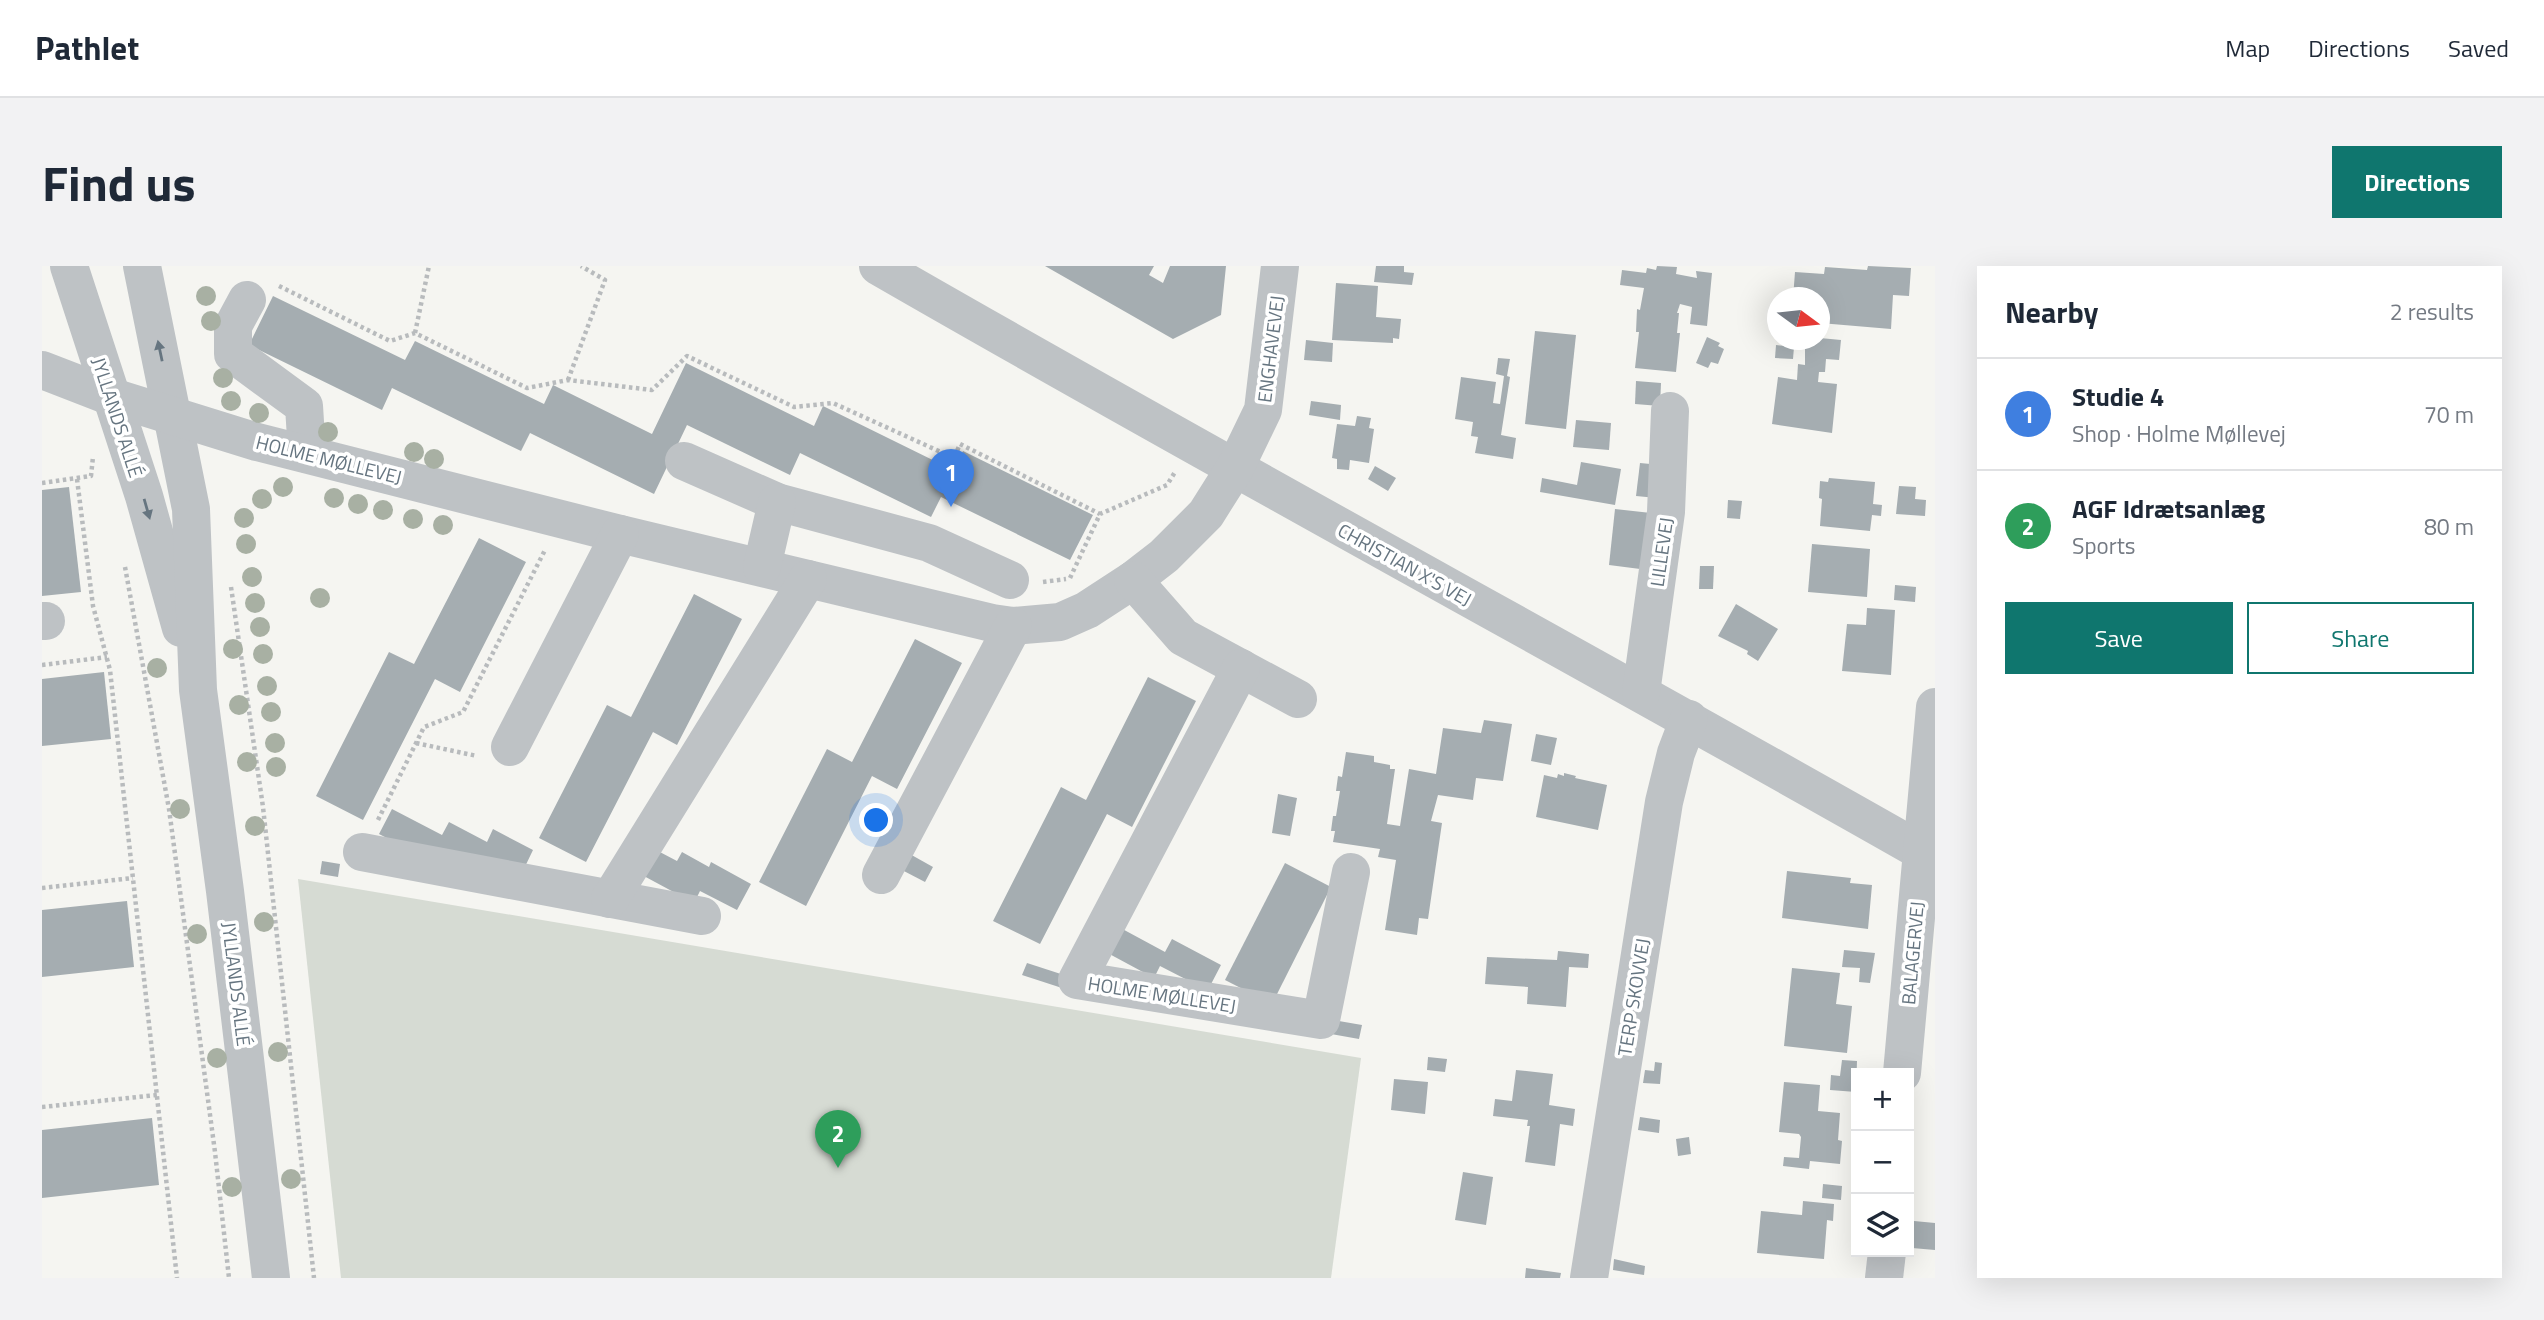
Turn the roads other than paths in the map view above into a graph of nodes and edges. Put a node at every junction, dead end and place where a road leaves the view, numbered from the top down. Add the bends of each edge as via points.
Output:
1 (69, 266) edge
2 (142, 266) edge
3 (878, 266) edge
4 (1280, 266) edge
5 (259, 291) road end
6 (42, 370) edge
7 (112, 397) junction
8 (1670, 411) dead end
9 (174, 417) junction
10 (307, 454) junction
11 (684, 461) dead end
12 (1235, 468) junction
13 (777, 502) junction
14 (620, 534) junction
15 (948, 551) junction
16 (762, 568) junction
17 (808, 579) junction
18 (1010, 580) dead end
19 (1133, 580) junction
20 (934, 609) junction
21 (1013, 626) junction
22 (1241, 668) junction
23 (198, 690) junction
24 (1641, 693) junction
25 (1298, 699) dead end
26 (1935, 707) edge
27 (1689, 719) junction
28 (510, 747) road end
29 (362, 852) road end
30 (1928, 855) edge
31 (1351, 872) dead end
32 (881, 875) dead end
33 (610, 899) junction
34 (702, 916) dead end
35 (1903, 1068) edge
36 (1886, 1257) edge
37 (271, 1278) edge
38 (1589, 1278) edge
39 (1884, 1278) edge

1 - 7 street, JYLLANDS ALLÉ
9 -> 2 street, JYLLANDS ALLÉ
3 - 12 street, CHRISTIAN X'S VEJ
4 - 12 street, ENGHAVEVEJ via 1263,410
5 - 10 street via 233,326 233,354 304,406
6 - 7 street, HOLME MØLLEVEJ
7 - 9 street, HOLME MØLLEVEJ
7 -> 23 street, JYLLANDS ALLÉ
8 - 24 street, LILLEVEJ via 1666,512
9 - 10 street, HOLME MØLLEVEJ
9 - 23 street, JYLLANDS ALLÉ via 191,509
10 - 14 street, HOLME MØLLEVEJ
11 - 13 street
12 - 19 street, HOLME MØLLEVEJ via 1206,513
12 - 24 street, CHRISTIAN X'S VEJ
13 - 15 street
13 - 16 street
14 - 16 street, HOLME MØLLEVEJ
14 - 28 street
15 - 18 street
15 - 20 street
16 - 17 street, HOLME MØLLEVEJ
17 - 20 street, HOLME MØLLEVEJ
17 - 33 street
19 - 21 street, HOLME MØLLEVEJ via 1060,622
19 - 22 street via 1183,637
20 - 21 street, HOLME MØLLEVEJ
21 - 32 street
22 - 25 street
22 - 31 street, HOLME MØLLEVEJ via 1077,981 1321,1020
23 - 37 street, JYLLANDS ALLÉ
24 - 27 street, CHRISTIAN X'S VEJ
26 - 30 street, BALAGERVEJ
27 - 30 street, CHRISTIAN X'S VEJ
27 - 38 street, TERP SKOVVEJ via 1664,802
29 - 33 street
30 - 35 street, BALAGERVEJ
33 - 34 street
36 - 39 street

